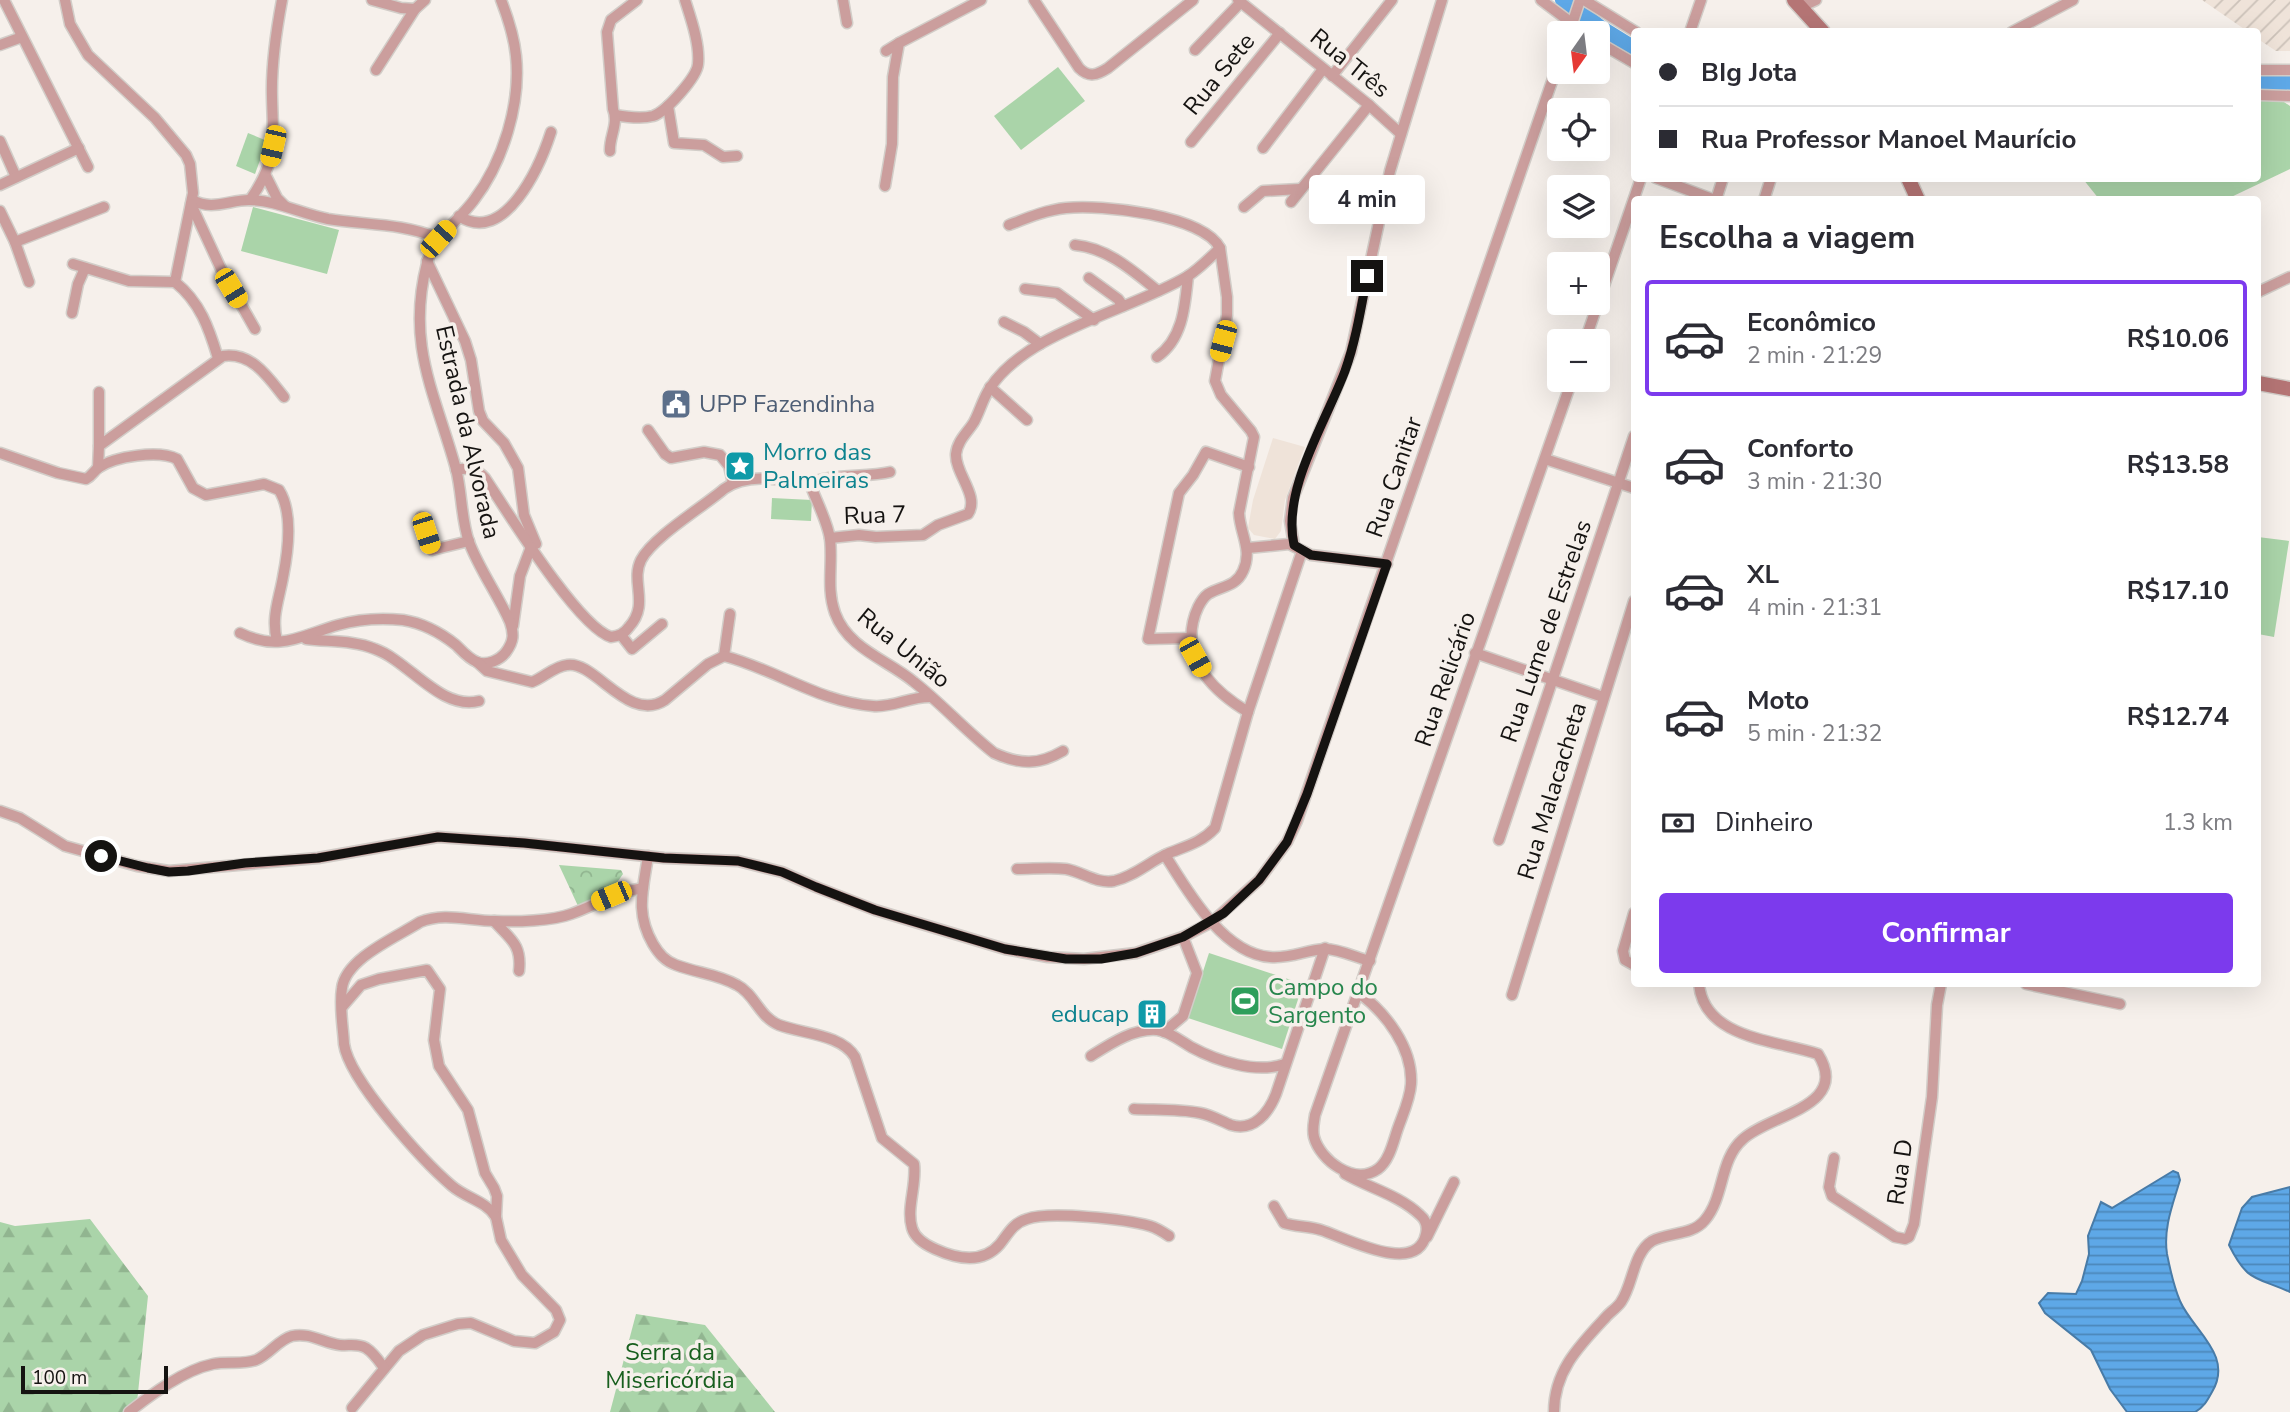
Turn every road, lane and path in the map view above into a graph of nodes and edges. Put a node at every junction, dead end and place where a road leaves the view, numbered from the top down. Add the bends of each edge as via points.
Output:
1 (4, 0) edge
2 (65, 0) edge
3 (282, 0) edge
4 (372, 0) edge
5 (425, 0) edge
6 (501, 0) edge
7 (637, 0) edge
8 (685, 0) edge
9 (843, 0) edge
10 (981, 0) edge
11 (1034, 0) edge
12 (1193, 0) edge
13 (1392, 0) edge
14 (1541, 0) edge
15 (1701, 0) edge
16 (1816, 0) edge
17 (2073, 0) edge
18 (1240, 1) edge
19 (1581, 1) edge
20 (1438, 2) edge
21 (1798, 4) edge
22 (415, 9) junction
23 (1567, 21) edge
24 (1574, 21) edge
25 (847, 23) dead end
26 (1691, 28) edge
27 (1819, 28) edge
28 (2020, 28) edge
29 (1631, 29) edge
30 (1280, 33) junction
31 (22, 37) junction
32 (899, 43) junction
33 (0, 45) edge
34 (1610, 49) edge
35 (1195, 50) dead end
36 (886, 51) dead end
37 (1631, 62) edge
38 (376, 70) dead end
39 (2261, 70) edge
40 (2290, 70) edge
41 (1328, 72) junction
42 (1551, 84) edge
43 (2261, 95) edge
44 (2290, 96) edge
45 (1369, 105) junction
46 (668, 106) junction
47 (615, 115) junction
48 (551, 132) dead end
49 (1401, 134) junction
50 (0, 141) edge
51 (1191, 142) dead end
52 (79, 148) junction
53 (1263, 148) dead end
54 (610, 151) dead end
55 (737, 156) dead end
56 (88, 167) dead end
57 (267, 176) junction
58 (16, 177) junction
59 (1667, 182) edge
60 (0, 185) edge
61 (885, 186) dead end
62 (1300, 189) junction
63 (1704, 196) edge
64 (250, 200) junction
65 (192, 202) junction
66 (1291, 202) dead end
67 (104, 207) dead end
68 (286, 207) junction
69 (1244, 207) dead end
70 (1631, 207) edge
71 (0, 211) edge
72 (459, 216) junction
73 (1009, 225) dead end
74 (438, 239) junction
75 (15, 242) junction
76 (1074, 244) dead end
77 (1220, 248) junction
78 (427, 261) junction
79 (1188, 276) junction
80 (2290, 277) edge
81 (1089, 278) dead end
82 (29, 282) dead end
83 (175, 282) junction
84 (1025, 289) dead end
85 (1158, 291) junction
86 (2261, 291) edge
87 (1123, 306) junction
88 (72, 313) dead end
89 (1094, 320) junction
90 (1004, 322) dead end
91 (255, 329) dead end
92 (1589, 329) edge
93 (1040, 344) junction
94 (1157, 357) dead end
95 (218, 358) junction
96 (2261, 384) edge
97 (990, 387) junction
98 (2290, 389) edge
99 (99, 392) dead end
100 (1568, 392) edge
101 (284, 397) dead end
102 (1027, 420) dead end
103 (648, 430) dead end
104 (1631, 445) edge
105 (99, 446) junction
106 (0, 453) edge
107 (1545, 459) junction
108 (1249, 467) junction
109 (98, 468) junction
110 (456, 470) junction
111 (890, 472) dead end
112 (733, 483) junction
113 (1618, 483) junction
114 (810, 484) junction
115 (1631, 487) edge
116 (421, 517) dead end
117 (830, 538) junction
118 (469, 541) junction
119 (531, 547) junction
120 (1248, 548) junction
121 (1298, 548) junction
122 (1387, 564) junction
123 (548, 570) junction
124 (1631, 610) edge
125 (730, 614) dead end
126 (662, 624) dead end
127 (512, 628) junction
128 (240, 633) dead end
129 (621, 635) junction
130 (303, 638) junction
131 (1190, 638) junction
132 (278, 641) junction
133 (1475, 653) junction
134 (724, 656) junction
135 (476, 662) junction
136 (1551, 680) junction
137 (931, 697) junction
138 (1603, 698) junction
139 (479, 701) dead end
140 (1248, 712) junction
141 (1063, 751) dead end
142 (0, 811) edge
143 (1499, 840) dead end
144 (1165, 855) junction
145 (648, 856) junction
146 (1017, 869) dead end
147 (643, 888) junction
148 (494, 922) junction
149 (1212, 922) junction
150 (1631, 923) edge
151 (1183, 937) junction
152 (1325, 948) junction
153 (1370, 961) junction
154 (1631, 963) edge
155 (519, 971) dead end
156 (1700, 987) edge
157 (1940, 987) edge
158 (2072, 988) edge
159 (1359, 993) junction
160 (1512, 995) dead end
161 (2120, 1004) dead end
162 (342, 1007) junction
163 (1164, 1032) junction
164 (1091, 1056) dead end
165 (1285, 1064) junction
166 (1134, 1109) dead end
167 (1834, 1158) dead end
168 (1337, 1167) junction
169 (1454, 1182) dead end
170 (1274, 1206) dead end
171 (495, 1217) junction
172 (1169, 1236) dead end
173 (1425, 1239) junction
174 (384, 1368) junction
175 (352, 1408) dead end
176 (129, 1412) edge
177 (1554, 1412) edge

1 - 31 street
2 - 65 street via 70,24 88,55 141,104 186,155 194,182
3 - 57 street via 273,62 273,146
4 - 22 street
5 - 22 street
6 - 72 street, Estrada da Alvorada via 517,58 511,119 497,159 474,200
7 - 47 street via 611,20 607,32
8 - 46 street via 698,63 693,77
9 - 25 street
10 - 32 street
11 - 12 street via 1079,68 1093,75
13 - 41 street
14 - 23 street
15 - 26 street
16 - 21 street
17 - 28 street
18 - 30 street, Rua Três
18 - 35 street
19 - 24 street
19 - 29 street
20 - 49 street
21 - 27 main road
22 - 38 street
30 - 41 street, Rua Três
30 - 51 street, Rua Sete
31 - 33 street
31 - 52 street
32 - 36 street
32 - 61 street
34 - 37 street
39 - 40 street
41 - 45 street, Rua Três
41 - 53 street
42 - 122 street, Rua Canitar
43 - 44 street
45 - 49 street, Rua Três
45 - 62 street
46 - 47 street via 652,116
46 - 55 street via 674,143 704,145 723,157
47 - 54 street
48 - 72 street via 535,173 501,215 482,223
49 - 121 street via 1351,352 1293,498 1290,521
50 - 58 street
52 - 56 street
52 - 58 street
57 - 64 street
57 - 68 street
58 - 60 street
59 - 63 street
62 - 66 street
62 - 69 street via 1263,191
64 - 65 street via 212,206
64 - 68 street
65 - 83 street
65 - 91 street via 222,271
67 - 75 street
68 - 74 street via 328,219 412,229
70 - 92 street
71 - 75 street
72 - 74 street, Estrada da Alvorada
73 - 77 street via 1066,208 1112,209 1182,222 1205,232
74 - 78 street, Estrada da Alvorada
75 - 82 street
76 - 85 street via 1110,256
77 - 79 street
77 - 108 street via 1227,315 1215,381 1254,436
78 - 110 street, Estrada da Alvorada via 419,331 434,401
78 - 123 street via 465,341 484,421 518,468 524,515
79 - 85 street
79 - 94 street via 1181,328
80 - 86 street
81 - 87 street
83 - 88 street via 135,282 79,266
83 - 95 street via 199,309
84 - 89 street via 1057,293
85 - 87 street
87 - 89 street
89 - 93 street
90 - 93 street
93 - 97 street via 1017,358
95 - 101 street via 247,359
95 - 105 street
96 - 98 main road
97 - 102 street
97 - 117 street, Rua 7 via 956,451 972,502 968,514 923,535
99 - 105 street
100 - 107 street, Rua Relicário
103 - 112 street via 671,458 720,455
104 - 113 street, Rua Lume de Estrelas
105 - 109 street
106 - 109 street via 78,479 90,478
107 - 113 street
107 - 133 street, Rua Relicário
108 - 120 street via 1239,513
108 - 131 street via 1206,452 1179,494 1148,639
109 - 132 street via 128,457 163,454 177,459 193,488 206,495 264,484 279,490 286,511 287,541 274,613
110 - 118 street, Estrada da Alvorada
110 - 119 street via 479,471
111 - 114 street via 826,478
112 - 114 street via 751,479
112 - 129 street via 644,555 638,573 640,608
113 - 115 street
113 - 136 street, Rua Lume de Estrelas
114 - 117 street, Rua União
116 - 118 street via 432,550
117 - 137 street, Rua União via 831,595 841,625 874,657
118 - 127 street, Estrada da Alvorada
119 - 123 street
119 - 127 street via 520,576
120 - 121 street
120 - 131 street via 1238,579 1200,604
121 - 122 street via 1311,555
121 - 140 street
122 - 149 street, Rua Canitar via 1287,842 1259,880
123 - 129 street via 595,628 611,637
124 - 138 street, Rua Malacacheta
125 - 134 street
126 - 129 street via 632,649
127 - 135 street via 512,640 502,656 489,663
128 - 132 street
130 - 132 street
130 - 135 street via 352,621 406,621 451,641
130 - 139 street via 355,642 377,649 448,699
131 - 140 street via 1195,657 1213,687
133 - 136 street
133 - 153 street, Rua Relicário
134 - 135 street via 665,700 647,706 571,665 532,682 487,671
134 - 137 street via 857,704 884,706
136 - 138 street
136 - 143 street, Rua Lume de Estrelas
137 - 141 street, Rua União via 1003,757 1029,764
138 - 160 street, Rua Malacacheta
140 - 144 street via 1214,828 1205,839
142 - 145 street, Rua Canitar via 17,816 65,846 169,872 318,858 438,837
144 - 146 street via 1110,881 1070,870
144 - 149 street
145 - 147 street
145 - 151 street, Rua Canitar via 738,861 782,872 875,910 1027,954 1101,959
147 - 148 street via 623,891 562,917
147 - 172 street via 640,906 647,933 666,960 741,986 777,1025 850,1049 882,1138 914,1164 910,1218 912,1230 924,1243 945,1253 983,1257 1017,1223 1048,1215 1124,1221 1152,1226
148 - 155 street via 516,945
148 - 162 street via 438,916 420,922 350,968 342,987
149 - 151 street, Rua Canitar
149 - 152 street via 1255,954 1285,956
150 - 154 street via 1623,951
151 - 163 street via 1198,973 1183,1016
152 - 153 street
152 - 165 street
153 - 159 street, Rua Relicário
156 - 177 street via 1707,1010 1733,1030 1818,1054 1826,1082 1811,1103 1742,1139 1731,1153 1717,1196 1698,1227 1652,1241 1644,1248 1621,1302 1563,1368 1554,1394
157 - 167 street, Rua D via 1932,1097 1909,1237 1895,1237 1832,1196
158 - 161 street
159 - 168 street, Rua Relicário via 1313,1126 1318,1145
159 - 168 street via 1378,1008 1394,1031 1403,1049 1410,1092 1381,1165 1370,1173
162 - 171 street via 345,1053 378,1105 445,1180
162 - 171 street via 360,985 427,970 440,989 436,1058 468,1110 485,1173 497,1196
163 - 164 street via 1135,1032
163 - 165 street via 1219,1059 1260,1067
165 - 166 street via 1268,1110 1244,1126 1198,1113
168 - 173 street via 1413,1209 1426,1221
169 - 173 street
170 - 173 street via 1284,1223 1318,1229 1373,1250 1401,1254
171 - 174 street via 510,1257 556,1310 558,1328 540,1342 528,1343 471,1323 458,1324 412,1340
174 - 175 street
174 - 176 street via 358,1345 292,1336 254,1361 200,1367

